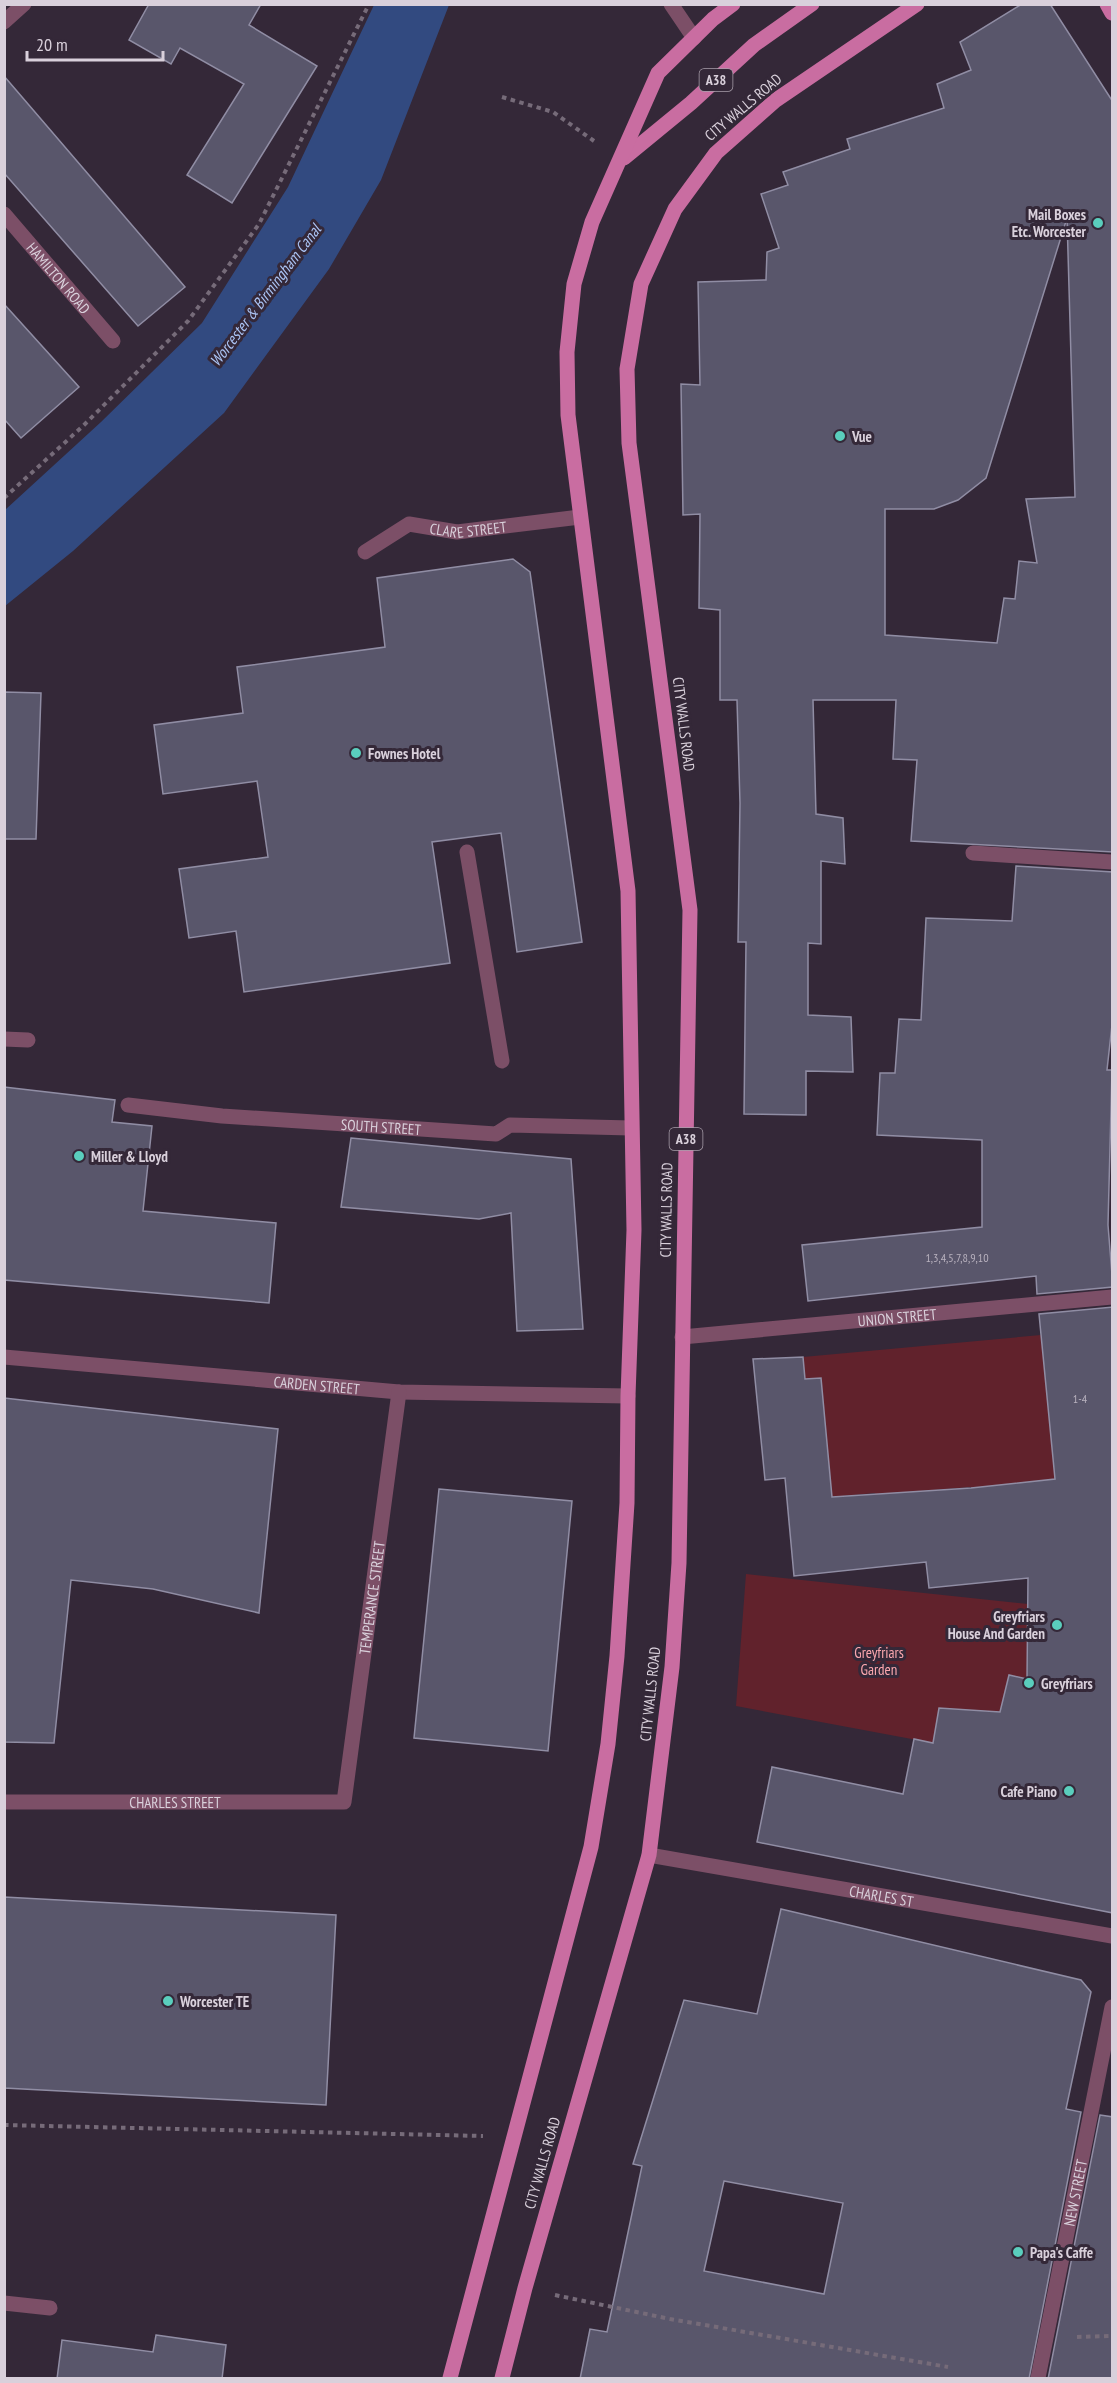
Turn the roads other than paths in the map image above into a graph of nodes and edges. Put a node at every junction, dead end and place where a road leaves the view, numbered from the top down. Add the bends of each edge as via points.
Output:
1 (24, 4) edge
2 (671, 4) edge
3 (733, 4) edge
4 (812, 4) edge
5 (917, 4) edge
6 (1107, 4) edge
7 (1113, 13) edge
8 (4, 22) edge
9 (694, 38) junction
10 (622, 160) junction
11 (4, 214) edge
12 (113, 341) dead end
13 (580, 517) junction
14 (365, 552) dead end
15 (467, 852) dead end
16 (973, 853) dead end
17 (1113, 862) edge
18 (4, 1039) edge
19 (28, 1040) dead end
20 (502, 1061) dead end
21 (128, 1105) dead end
22 (632, 1128) junction
23 (1113, 1297) edge
24 (682, 1337) junction
25 (4, 1357) edge
26 (399, 1392) junction
27 (628, 1396) junction
28 (4, 1802) edge
29 (344, 1802) joint
30 (649, 1856) junction
31 (1113, 1936) edge
32 (1113, 2007) edge
33 (4, 2303) edge
34 (50, 2308) dead end
35 (450, 2379) edge
36 (502, 2379) edge
37 (1038, 2379) edge

1 - 8 street
2 - 9 street
3 - 9 main road, CITY WALLS ROAD / A38
4 - 10 main road, CITY WALLS ROAD / A38 via 754,45
5 - 24 main road, CITY WALLS ROAD / A38 via 776,100 716,153 675,208 641,284 627,369 629,443 690,910
6 - 7 main road
9 - 10 main road, CITY WALLS ROAD / A38 via 658,74
10 - 13 main road, CITY WALLS ROAD / A38 via 592,222 574,284 567,352 568,415
11 - 12 street, HAMILTON ROAD
13 - 14 street, CLARE STREET via 457,532 409,524
13 - 22 main road, CITY WALLS ROAD / A38 via 628,891
15 - 20 street
16 - 17 street
18 - 19 street
21 - 22 street, SOUTH STREET via 222,1116 496,1134 510,1125
22 - 27 main road, CITY WALLS ROAD / A38 via 634,1230
23 - 24 street, UNION STREET
24 - 30 main road, CITY WALLS ROAD / A38 via 679,1563 672,1667
25 - 26 street, CARDEN STREET
26 - 27 street, CARDEN STREET
26 - 29 street, TEMPERANCE STREET
27 - 35 main road, CITY WALLS ROAD / A38 via 627,1503 617,1656 591,1847
28 - 29 street, CHARLES STREET
30 - 31 street, CHARLES ST
30 - 36 main road, CITY WALLS ROAD / A38
32 - 37 street, NEW STREET
33 - 34 street

